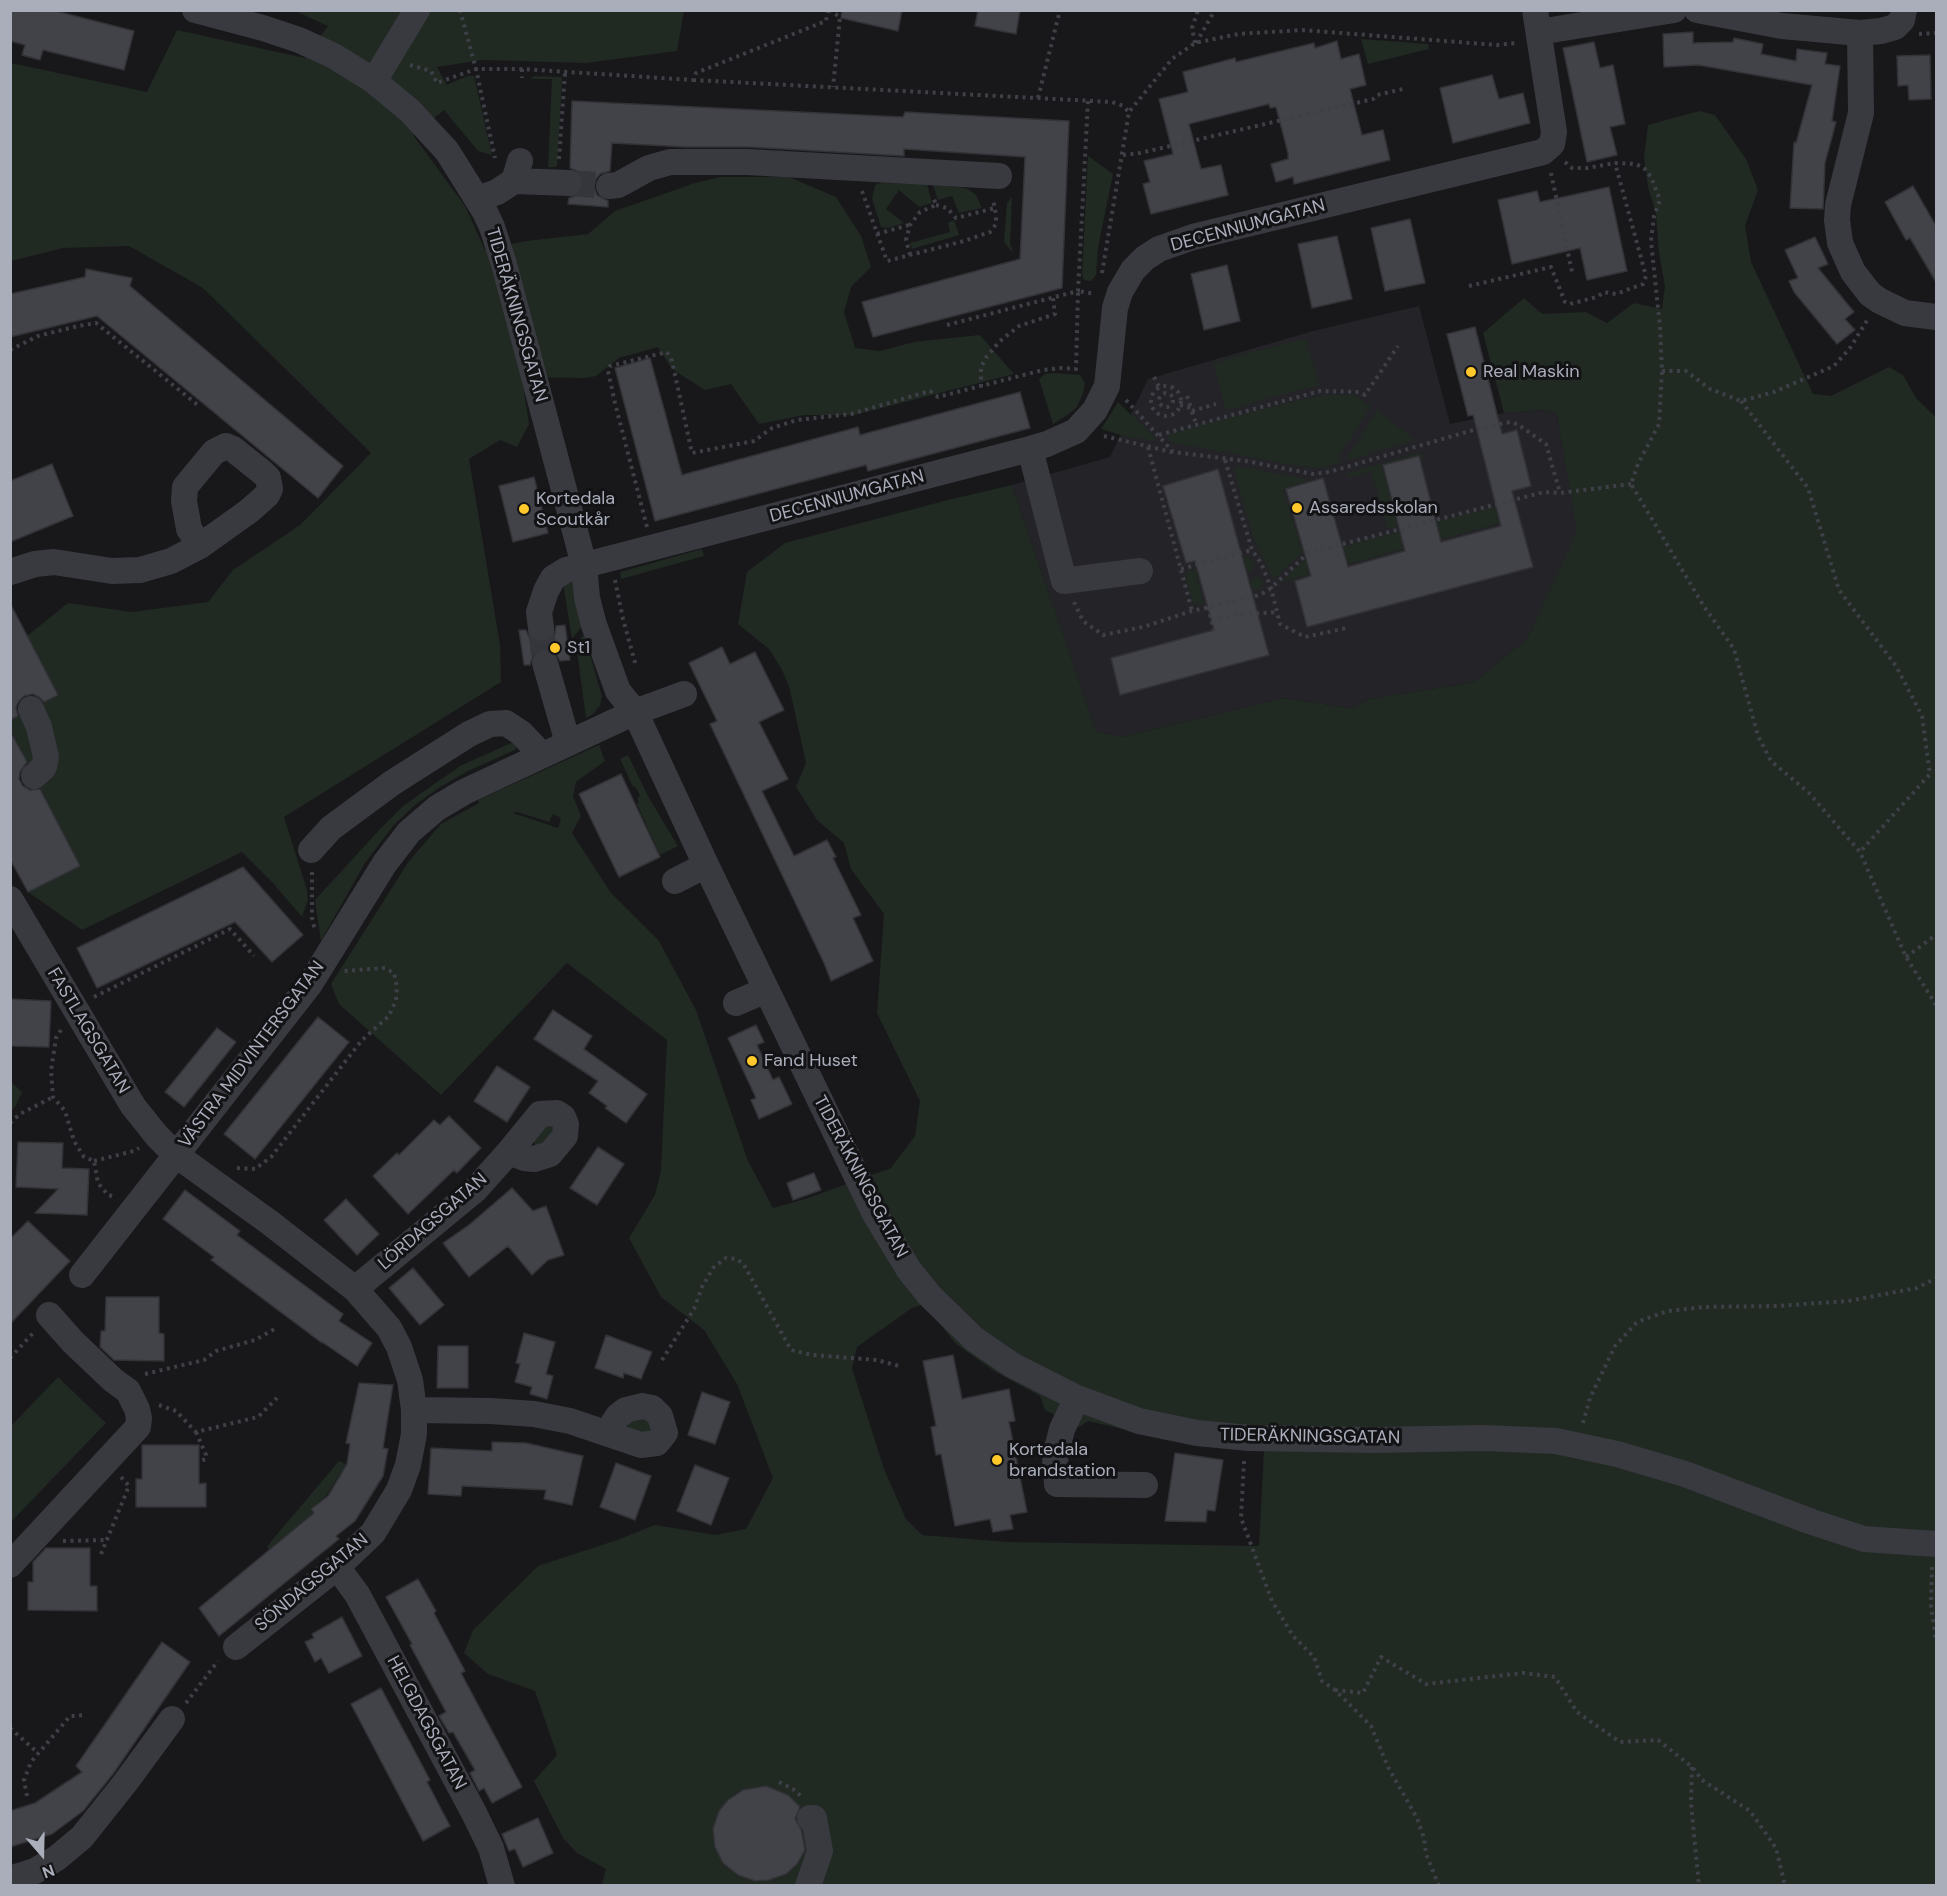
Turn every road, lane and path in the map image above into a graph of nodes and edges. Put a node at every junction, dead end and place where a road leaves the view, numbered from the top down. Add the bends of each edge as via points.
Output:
1 (195, 10) edge
2 (417, 10) edge
3 (460, 10) edge
4 (829, 10) edge
5 (1060, 10) edge
6 (1198, 10) edge
7 (1215, 10) edge
8 (1674, 10) edge
9 (1697, 10) edge
10 (1904, 10) edge
11 (1538, 28) edge
12 (1860, 33) junction
13 (1195, 43) junction
14 (389, 57) junction
15 (476, 69) junction
16 (522, 69) junction
17 (565, 73) junction
18 (522, 78) dead end
19 (693, 80) junction
20 (374, 81) junction
21 (833, 87) junction
22 (1403, 89) dead end
23 (1038, 98) junction
24 (1088, 101) junction
25 (1129, 112) junction
26 (1546, 149) junction
27 (1123, 155) junction
28 (1616, 163) junction
29 (852, 168) junction
30 (564, 172) joint
31 (926, 172) junction
32 (514, 176) junction
33 (988, 176) joint
34 (609, 186) tunnel mouth
35 (478, 200) junction
36 (936, 205) junction
37 (995, 208) junction
38 (910, 225) junction
39 (877, 234) junction
40 (910, 255) junction
41 (1572, 272) dead end
42 (1102, 274) dead end
43 (1469, 286) dead end
44 (1078, 291) junction
45 (1053, 298) junction
46 (1117, 300) junction
47 (1880, 301) junction
48 (1936, 317) edge
49 (947, 325) dead end
50 (1398, 346) dead end
51 (10, 350) edge
52 (1662, 371) junction
53 (1154, 377) dead end
54 (1107, 386) junction
55 (981, 387) junction
56 (1159, 387) junction
57 (1187, 396) dead end
58 (1741, 401) junction
59 (1160, 402) junction
60 (1173, 403) junction
61 (1216, 404) dead end
62 (1152, 405) junction
63 (1180, 405) junction
64 (199, 406) dead end
65 (1191, 410) junction
66 (1196, 424) junction
67 (1080, 428) junction
68 (1159, 435) junction
69 (1148, 447) junction
70 (1030, 449) junction
71 (1173, 452) junction
72 (1225, 460) junction
73 (1631, 484) junction
74 (1560, 493) junction
75 (200, 546) dead end
76 (652, 548) junction
77 (1252, 550) junction
78 (610, 559) junction
79 (584, 565) junction
80 (1181, 569) junction
81 (1140, 571) dead end
82 (10, 572) edge
83 (1064, 581) junction
84 (1270, 588) junction
85 (1208, 607) junction
86 (1192, 611) junction
87 (1277, 612) junction
88 (1212, 621) junction
89 (541, 628) tunnel mouth
90 (1347, 628) dead end
91 (1214, 630) dead end
92 (545, 663) tunnel mouth
93 (637, 668) dead end
94 (684, 694) dead end
95 (31, 709) dead end
96 (635, 712) junction
97 (568, 743) junction
98 (542, 755) junction
99 (34, 776) dead end
100 (311, 850) joint
101 (1860, 852) junction
102 (706, 865) junction
103 (675, 881) dead end
104 (10, 899) edge
105 (1936, 935) edge
106 (254, 956) dead end
107 (1906, 957) junction
108 (324, 962) junction
109 (766, 990) junction
110 (736, 1003) dead end
111 (83, 1005) junction
112 (1936, 1005) edge
113 (53, 1096) junction
114 (10, 1123) edge
115 (157, 1136) junction
116 (509, 1152) dead end
117 (176, 1155) junction
118 (94, 1161) junction
119 (232, 1168) dead end
120 (140, 1203) junction
121 (82, 1275) dead end
122 (1936, 1278) edge
123 (355, 1289) junction
124 (49, 1315) dead end
125 (278, 1327) dead end
126 (662, 1360) dead end
127 (899, 1366) dead end
128 (124, 1389) junction
129 (277, 1398) dead end
130 (1077, 1398) junction
131 (414, 1410) junction
132 (1583, 1427) dead end
133 (196, 1432) junction
134 (610, 1433) dead end
135 (1249, 1438) junction
136 (106, 1461) junction
137 (200, 1461) dead end
138 (1145, 1485) dead end
139 (107, 1540) junction
140 (32, 1542) junction
141 (101, 1554) dead end
142 (1934, 1554) edge
143 (10, 1566) edge
144 (337, 1567) junction
145 (1936, 1641) edge
146 (236, 1647) joint
147 (1335, 1690) junction
148 (86, 1715) dead end
149 (172, 1719) joint
150 (10, 1728) edge
151 (38, 1753) junction
152 (1692, 1767) junction
153 (27, 1796) dead end
154 (810, 1818) dead end
155 (10, 1879) edge
156 (502, 1886) edge
157 (808, 1886) edge
158 (1439, 1886) edge
159 (1700, 1886) edge
160 (1785, 1886) edge

1 - 20 street, TIDERÄKNINGSGATAN via 299,40
2 - 14 street
3 - 15 path
4 - 19 path via 826,21 696,72
4 - 21 path via 840,17
5 - 23 path
6 - 13 path via 1192,28
7 - 13 path
8 - 11 street
9 - 12 street via 1782,26
10 - 12 street via 1895,27
11 - 13 path via 1497,45 1302,30 1238,34
11 - 26 street via 1554,132
12 - 47 street via 1861,113 1838,205 1838,232 1852,272
13 - 25 path via 1172,59
14 - 15 path via 431,71 437,84
14 - 20 street
15 - 16 path
15 - 32 path via 496,163
16 - 17 path
16 - 18 path
17 - 19 path
17 - 30 path
19 - 21 path
20 - 35 street, TIDERÄKNINGSGATAN via 410,111 447,151
21 - 23 path
22 - 27 path
23 - 24 path
24 - 25 path via 1112,102
24 - 44 path
25 - 27 path
26 - 28 path via 1572,168
26 - 41 path
26 - 46 street, DECENNIUMGATAN via 1167,246 1133,270
27 - 42 path
28 - 43 path via 1646,276 1643,284 1570,304 1562,297 1551,267
28 - 52 path via 1644,168 1660,200 1651,241
29 - 31 street
29 - 34 street via 670,162
29 - 39 path
30 - 32 street
31 - 33 street
31 - 36 path
32 - 35 street
33 - 37 path
35 - 79 street, TIDERÄKNINGSGATAN via 504,264
36 - 37 path via 947,208 956,218
36 - 38 path via 920,212
37 - 40 path via 996,224 990,232
38 - 39 path
38 - 40 path via 906,240
39 - 40 path via 887,261
44 - 45 path
44 - 46 path
44 - 55 path via 1076,369 1043,370
45 - 49 path
45 - 55 path via 1055,314 1019,326 987,356 981,367
46 - 54 street, DECENNIUMGATAN
47 - 48 street via 1905,314
47 - 58 path via 1834,366 1774,392
50 - 66 path via 1365,395 1320,391
51 - 64 path via 38,336 96,323
52 - 58 path via 1686,371 1710,389
52 - 73 path via 1659,424
53 - 56 path
54 - 67 street, DECENNIUMGATAN
54 - 68 path
55 - 76 path via 938,397 930,392 851,414 797,420 772,428 754,441 692,453 668,352 610,366 615,403
56 - 62 path via 1153,394
56 - 63 path via 1177,390
57 - 65 path
58 - 101 path via 1808,488 1839,591 1896,666 1922,716 1929,774
59 - 60 path via 1165,407
59 - 60 path via 1165,393 1172,396
59 - 62 path
60 - 63 path
61 - 65 path
62 - 63 path via 1159,414 1168,416
63 - 65 path
65 - 66 path
66 - 68 path
67 - 69 path
67 - 70 street, DECENNIUMGATAN
68 - 71 path
69 - 71 path
69 - 80 path
70 - 76 street, DECENNIUMGATAN
70 - 83 street
71 - 72 path
72 - 74 path via 1313,474 1329,472 1510,422 1546,444
72 - 77 path
73 - 74 path
73 - 101 path via 1734,649 1758,736 1771,761 1809,793
74 - 84 path via 1544,492 1308,553
75 - 82 street via 171,561 140,570 112,571 54,562
76 - 78 street, DECENNIUMGATAN
77 - 80 path
77 - 84 path
78 - 79 street, DECENNIUMGATAN
78 - 93 path
79 - 89 street, DECENNIUMGATAN via 553,578 539,612
79 - 96 street, TIDERÄKNINGSGATAN via 594,625 618,691
80 - 86 path
81 - 83 street
83 - 86 path via 1083,621 1103,635
84 - 85 path via 1260,595
84 - 87 path
85 - 86 path
85 - 88 path
87 - 88 path via 1233,615
87 - 90 path via 1280,624 1305,637
88 - 91 path
92 - 97 street
94 - 96 street, VÄSTRA MIDVINTERSGATAN
95 - 99 street via 46,757 44,767
96 - 97 street, VÄSTRA MIDVINTERSGATAN
96 - 102 street, TIDERÄKNINGSGATAN
97 - 98 street, VÄSTRA MIDVINTERSGATAN
98 - 100 street via 506,723 490,724 384,788 331,828
98 - 108 street, VÄSTRA MIDVINTERSGATAN via 436,808 408,832
100 - 108 path via 312,918
101 - 107 path
102 - 103 street
102 - 109 street, TIDERÄKNINGSGATAN
104 - 111 street, FASTLAGSGATAN
105 - 107 path
106 - 111 path via 230,929
107 - 112 path
108 - 117 street, VÄSTRA MIDVINTERSGATAN
108 - 119 path via 345,972 385,968 394,973 396,1000 389,1017 362,1040 271,1156 255,1169
109 - 110 street
109 - 130 street, TIDERÄKNINGSGATAN via 875,1214 909,1270 974,1339 1012,1365
111 - 113 path via 56,1038 51,1071
111 - 115 street, FASTLAGSGATAN via 133,1106
113 - 114 path
113 - 118 path via 65,1111 74,1141 84,1157
115 - 117 street, FASTLAGSGATAN
115 - 118 path via 134,1151
116 - 123 street, LÖRDAGSGATAN via 475,1190
117 - 120 street, VÄSTRA MIDVINTERSGATAN
117 - 123 street, SÖNDAGSGATAN
118 - 120 path via 98,1183 108,1195
120 - 121 street, VÄSTRA MIDVINTERSGATAN
122 - 132 path via 1917,1288 1848,1301 1704,1307 1668,1311 1637,1322 1615,1346 1590,1398
123 - 131 street, SÖNDAGSGATAN via 398,1344 410,1380
124 - 128 street
125 - 128 path via 255,1340 216,1351 204,1360
126 - 127 path via 694,1309 713,1268 726,1258 737,1259 744,1265 791,1350
128 - 133 path via 176,1411
128 - 136 street via 139,1418 138,1427
129 - 133 path via 258,1417
130 - 135 street, TIDERÄKNINGSGATAN via 1139,1421 1197,1433
130 - 138 street via 1062,1429 1055,1457 1057,1484
131 - 134 street via 534,1414
131 - 144 street, SÖNDAGSGATAN via 414,1434 399,1490 373,1533
133 - 137 path via 206,1455
135 - 142 street, TIDERÄKNINGSGATAN via 1484,1438 1585,1446 1684,1474 1864,1539
135 - 147 path via 1243,1464 1241,1518 1272,1601 1293,1636 1314,1657 1322,1681
136 - 139 path via 129,1486
136 - 140 street
139 - 140 path
139 - 141 path
140 - 143 street
142 - 145 path via 1931,1605
144 - 146 street, SÖNDAGSGATAN
144 - 156 street, HELGDAGSGATAN via 357,1594 474,1813 491,1848
146 - 149 path via 224,1653
147 - 152 path via 1363,1693 1380,1657 1426,1684 1523,1673 1555,1677 1577,1712 1620,1742 1658,1740
147 - 158 path via 1371,1726 1388,1767 1417,1818
148 - 151 path via 70,1716
149 - 155 street via 82,1837 35,1871
150 - 151 path
151 - 153 path via 24,1780
152 - 159 path via 1690,1803
152 - 160 path via 1702,1780 1750,1811 1776,1848
154 - 157 street via 814,1818 820,1851

